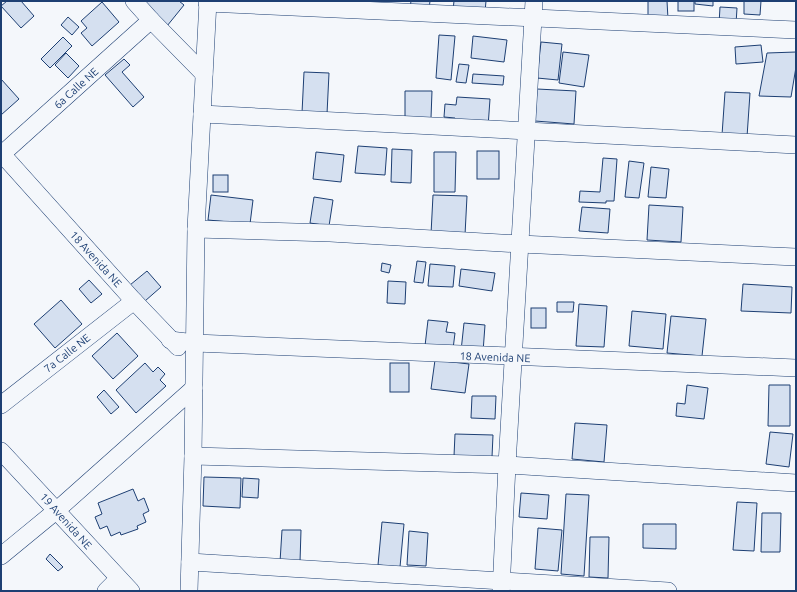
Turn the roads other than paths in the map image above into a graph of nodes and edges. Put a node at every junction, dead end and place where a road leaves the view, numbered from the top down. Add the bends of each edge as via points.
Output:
1 (134, 1) edge
2 (534, 1) edge
3 (208, 2) edge
4 (534, 18) junction
5 (151, 20) junction
6 (796, 30) edge
7 (204, 74) junction
8 (202, 114) junction
9 (527, 131) junction
10 (796, 145) edge
11 (1, 154) edge
12 (196, 229) junction
13 (520, 244) junction
14 (796, 257) edge
15 (134, 301) junction
16 (170, 340) junction
17 (195, 343) junction
18 (513, 357) junction
19 (194, 362) junction
20 (796, 368) edge
21 (194, 388) junction
22 (1, 405) edge
23 (1, 451) edge
24 (193, 456) junction
25 (506, 465) junction
26 (796, 483) edge
27 (57, 510) junction
28 (1, 556) edge
29 (190, 562) junction
30 (118, 578) junction
31 (501, 586) edge
32 (106, 591) edge
33 (130, 591) edge
34 (189, 591) edge
35 (668, 591) edge

1 - 5 street
2 - 4 street
3 - 4 street
3 - 7 street
4 - 6 street
4 - 9 street
5 - 7 street
5 - 11 street, 6a Calle NE
7 - 8 street
8 - 9 street
8 - 12 street
9 - 10 street
9 - 13 street
11 - 15 street, 18 Avenida NE
12 - 13 street via 330,233
12 - 17 street
13 - 14 street
13 - 18 street
15 - 16 street, 18 Avenida NE
15 - 22 street, 7a Calle NE
16 - 17 street, 18 Avenida NE
16 - 19 street, 18 Avenida NE
17 - 18 street, 18 Avenida NE
17 - 19 street
18 - 20 street, 18 Avenida NE
18 - 25 street
19 - 21 street
21 - 24 street
21 - 27 street
23 - 27 street, 19 Avenida NE
24 - 25 street
24 - 29 street
25 - 26 street
25 - 31 street
27 - 28 street
27 - 30 street, 19 Avenida NE
29 - 31 street
29 - 34 street
30 - 32 street
30 - 33 street, 19 Avenida NE
31 - 35 street

